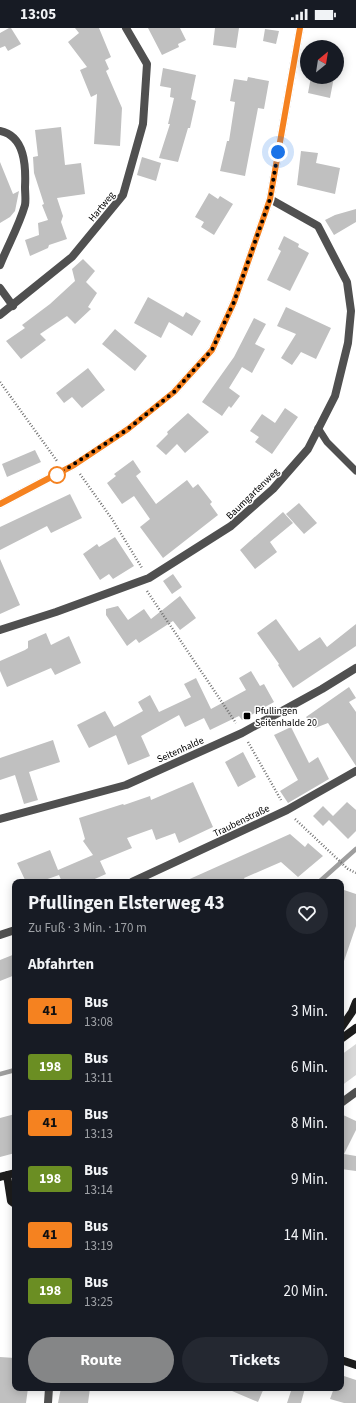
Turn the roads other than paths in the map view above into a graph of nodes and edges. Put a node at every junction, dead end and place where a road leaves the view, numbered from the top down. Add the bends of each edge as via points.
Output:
1 (126, 28) edge
2 (300, 28) edge
3 (0, 131) edge
4 (270, 199) junction
5 (0, 265) edge
6 (0, 288) edge
7 (13, 306) junction
8 (0, 315) edge
9 (318, 428) junction
10 (356, 471) edge
11 (0, 504) edge
12 (0, 630) edge
13 (356, 668) edge
14 (356, 771) edge
15 (0, 819) edge
16 (138, 879) edge
17 (12, 931) edge
18 (0, 935) edge
19 (356, 1002) edge
20 (344, 1024) edge
21 (356, 1028) edge
22 (344, 1037) edge
23 (356, 1092) edge
24 (344, 1101) edge
25 (7, 1175) edge
26 (12, 1202) edge
27 (344, 1361) edge
28 (356, 1365) edge
29 (49, 1391) edge
30 (48, 1403) edge

1 - 7 street, Hartweg via 147,64 143,124 123,195 72,257
2 - 4 street
3 - 5 street via 8,132 21,147 26,166 25,204 18,227
4 - 9 street, Baumgartenweg via 318,226 347,282 351,311 348,343 335,396
4 - 11 street via 234,302 212,350 174,392 128,429 74,465
6 - 7 street
7 - 8 street, Hartweg
9 - 10 lane via 327,442
9 - 12 street, Baumgartenweg via 308,449 273,489 232,526 145,580
13 - 15 street, Seitenhalde via 242,733 126,785
14 - 16 street, Traubenstraße via 287,810
17 - 18 street
19 - 20 main road
21 - 22 main road
23 - 24 street
25 - 26 main road
27 - 28 main road
29 - 30 street

